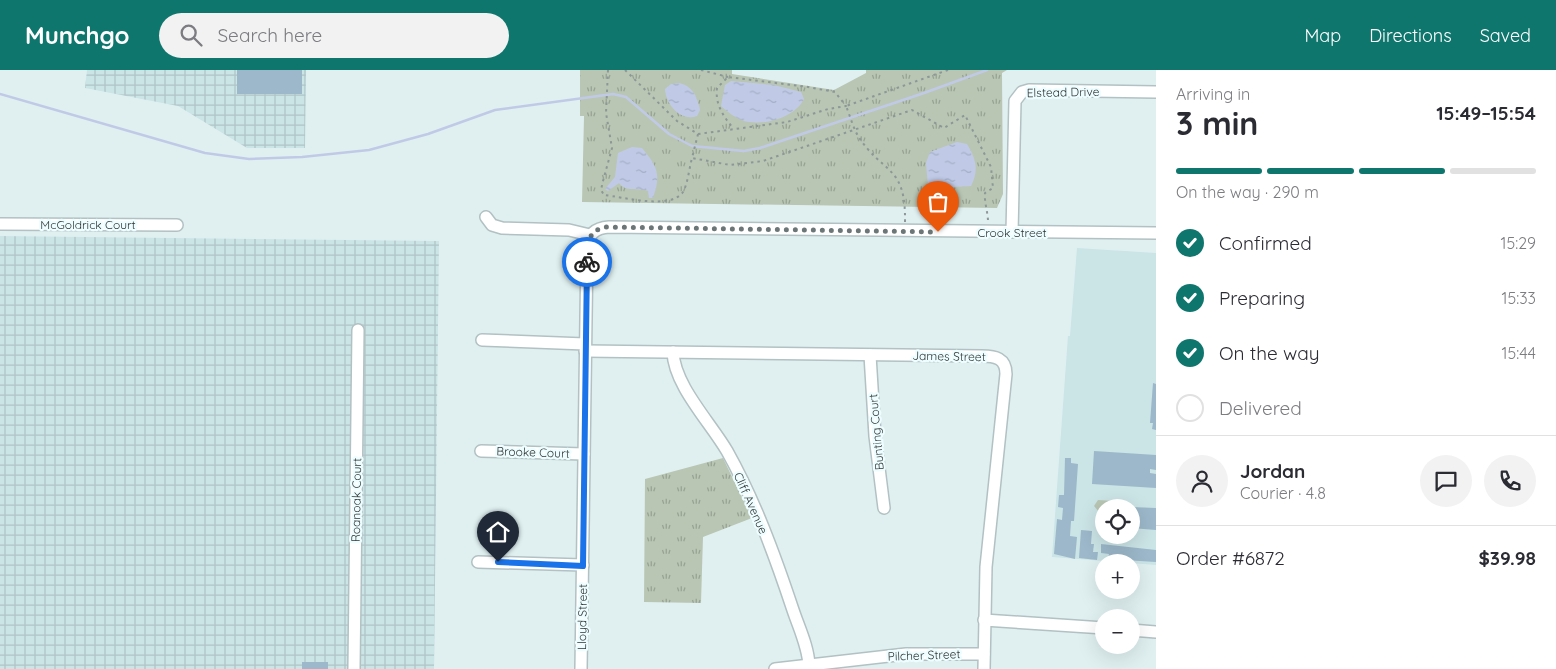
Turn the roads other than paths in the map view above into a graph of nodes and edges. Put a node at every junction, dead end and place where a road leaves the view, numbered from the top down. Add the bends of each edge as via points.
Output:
1 (1156, 92) edge
2 (486, 217) dead end
3 (0, 224) edge
4 (177, 225) dead end
5 (1012, 232) junction
6 (1156, 233) edge
7 (590, 235) junction
8 (358, 330) dead end
9 (482, 340) dead end
10 (585, 347) junction
11 (673, 352) junction
12 (870, 355) junction
13 (482, 451) dead end
14 (584, 454) junction
15 (884, 508) dead end
16 (478, 562) dead end
17 (583, 566) junction
18 (984, 620) junction
19 (1095, 627) edge
20 (1140, 631) edge
21 (1156, 632) edge
22 (984, 654) junction
23 (809, 665) junction
24 (354, 669) edge
25 (581, 669) edge
26 (775, 669) edge
27 (984, 669) edge

1 - 5 street, Elstead Drive via 1029,90 1019,94 1015,101
2 - 7 street via 502,228 569,230
3 - 4 street, McGoldrick Court
5 - 6 street, Crook Street
5 - 7 street, Crook Street via 609,227
7 - 10 street, Lloyd Street
8 - 24 street, Roanoak Court
9 - 10 street, James Street
10 - 11 street, James Street
10 - 14 street, Lloyd Street
11 - 12 street, James Street
11 - 23 street, Cliff Avenue via 678,376 729,455 758,513 808,653
12 - 15 street, Bunting Court via 874,436
12 - 18 street, James Street via 991,356 1004,364 1006,379 986,567
13 - 14 street, Brooke Court
14 - 17 street, Lloyd Street
16 - 17 street
17 - 25 street, Lloyd Street
18 - 19 street
18 - 22 street, James Street
20 - 21 street
22 - 23 street, Pilcher Street via 918,653
22 - 27 street, James Street
23 - 26 street, Pilcher Street

